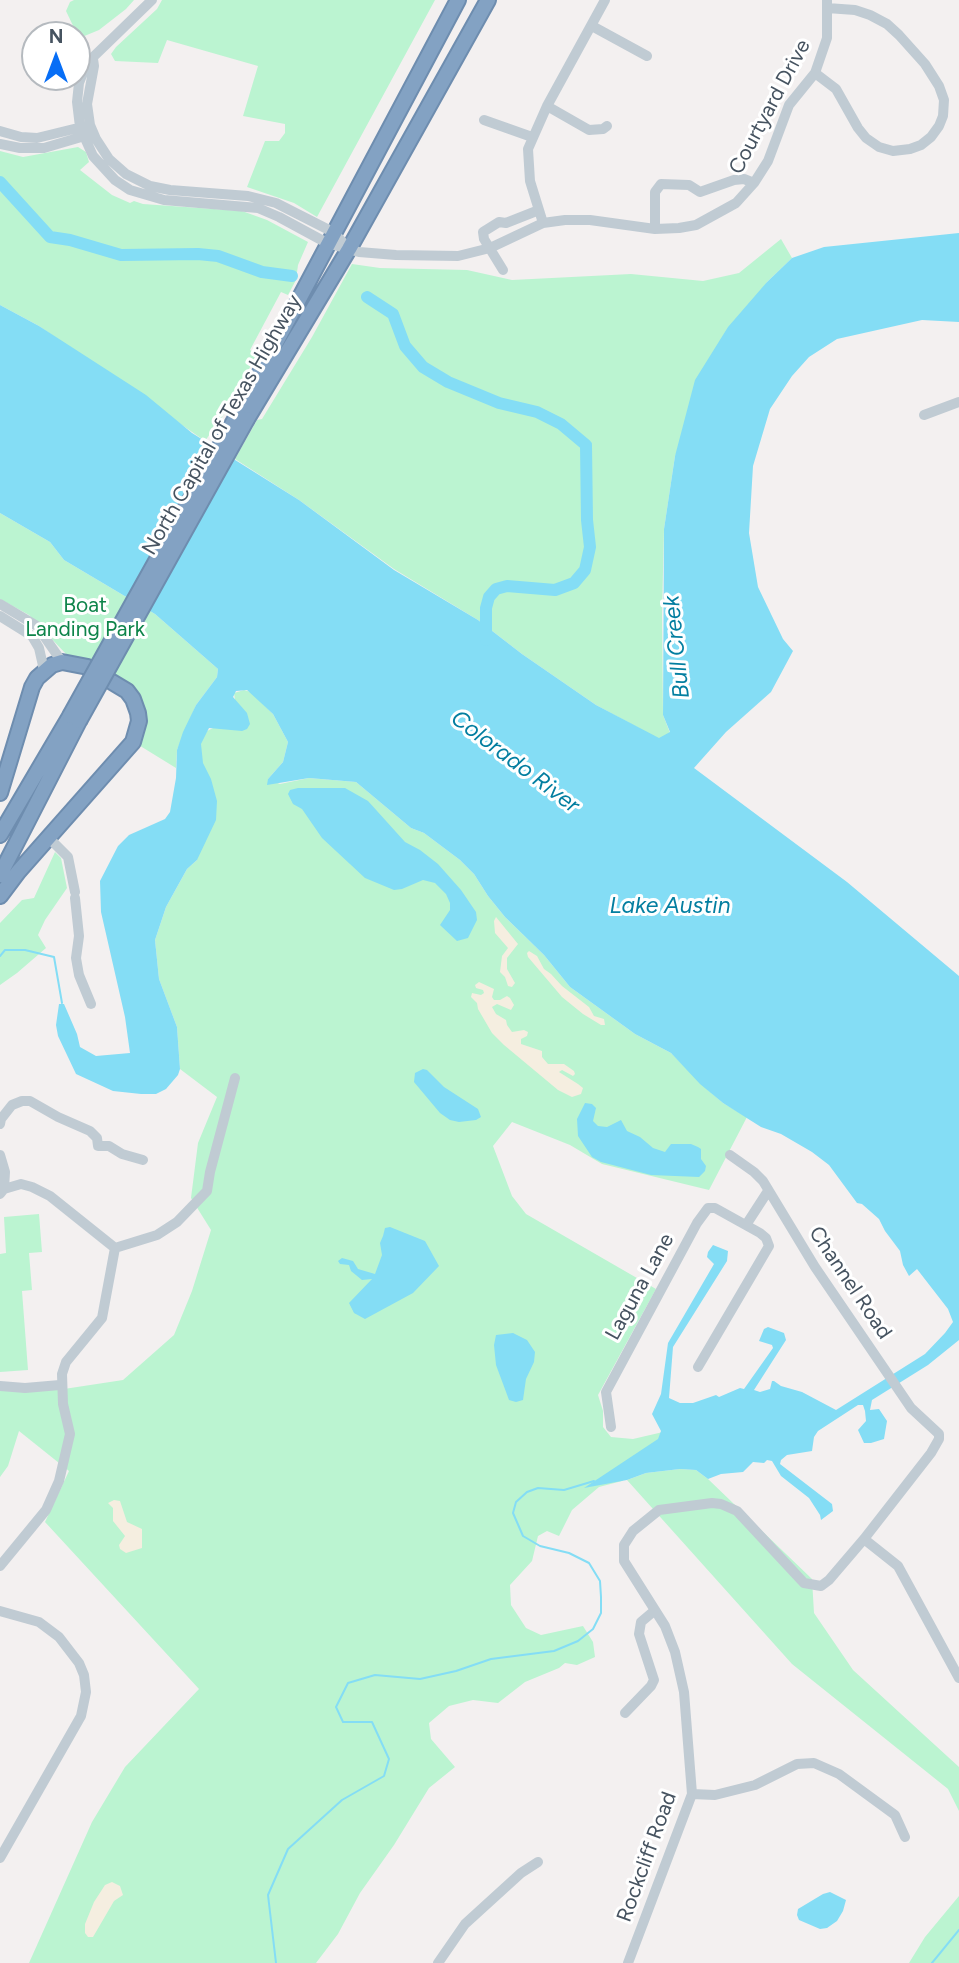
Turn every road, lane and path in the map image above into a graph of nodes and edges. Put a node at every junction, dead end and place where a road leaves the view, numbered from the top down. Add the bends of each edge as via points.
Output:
1 (152, 0) edge
2 (458, 0) edge
3 (488, 0) edge
4 (603, 1) edge
5 (827, 4) edge
6 (592, 26) junction
7 (647, 56) dead end
8 (815, 74) junction
9 (547, 106) junction
10 (484, 120) dead end
11 (607, 126) dead end
12 (0, 131) edge
13 (87, 131) junction
14 (532, 138) junction
15 (0, 144) edge
16 (754, 183) junction
17 (539, 210) junction
18 (543, 223) junction
19 (655, 229) junction
20 (330, 238) junction
21 (490, 248) junction
22 (349, 249) junction
23 (503, 270) dead end
24 (959, 402) edge
25 (924, 415) dead end
26 (242, 416) junction
27 (0, 604) edge
28 (0, 616) edge
29 (62, 662) junction
30 (88, 667) dead end
31 (44, 670) junction
32 (112, 682) dead end
33 (75, 718) junction
34 (0, 793) edge
35 (0, 835) edge
36 (49, 838) junction
37 (0, 874) edge
38 (0, 896) edge
39 (91, 1004) dead end
40 (235, 1078) dead end
41 (0, 1125) edge
42 (0, 1155) edge
43 (730, 1155) dead end
44 (143, 1160) dead end
45 (768, 1191) junction
46 (2, 1192) edge
47 (746, 1225) junction
48 (115, 1248) junction
49 (698, 1367) dead end
50 (60, 1385) junction
51 (0, 1386) edge
52 (611, 1427) dead end
53 (864, 1539) junction
54 (0, 1566) edge
55 (0, 1611) edge
56 (654, 1611) junction
57 (959, 1678) edge
58 (625, 1713) dead end
59 (692, 1794) junction
60 (905, 1837) dead end
61 (0, 1858) edge
62 (538, 1862) dead end
63 (438, 1963) edge
64 (628, 1963) edge

1 - 13 street via 87,63 77,102
2 - 20 highway, North Capital of Texas Highway
3 - 22 highway, North Capital of Texas Highway
4 - 6 street
5 - 8 street, Courtyard Drive via 827,38
5 - 8 street via 870,15 900,35 939,86 943,116 931,137 920,145 893,151 879,147 858,128 836,89
6 - 7 street
6 - 9 street
8 - 16 street, Courtyard Drive via 789,105 768,162
9 - 11 street via 589,130
9 - 14 street
10 - 14 street
12 - 13 street via 37,138
13 - 15 street via 61,145 36,149
13 - 20 street via 93,156 130,190 146,196 264,199
14 - 17 street via 528,167
16 - 19 street, Courtyard Drive via 736,204 696,225
16 - 19 street via 734,180 700,192 689,185 662,184 655,192
17 - 18 street
17 - 21 street via 488,227 483,232
18 - 19 street, Courtyard Drive via 590,220
18 - 21 street, Courtyard Drive
20 - 22 street
20 - 26 highway, North Capital of Texas Highway
21 - 22 street, Courtyard Drive via 458,256
21 - 23 street
22 - 26 highway, North Capital of Texas Highway
24 - 25 street
26 - 33 highway, North Capital of Texas Highway, bridge
27 - 29 street via 37,626
28 - 31 street via 32,636
29 - 30 highway
29 - 31 highway
31 - 34 highway via 32,687
32 - 36 highway via 133,699 139,721 133,742
33 - 35 highway, North Capital of Texas Highway
33 - 37 highway, North Capital of Texas Highway
36 - 38 highway
36 - 39 street via 68,857 79,936 76,958
40 - 48 street via 207,1191 168,1229
41 - 44 street via 12,1105 30,1101 90,1131 98,1146
42 - 46 street via 5,1172
43 - 45 street, Channel Road via 754,1172
45 - 47 street
45 - 53 street, Channel Road via 911,1408 939,1434 939,1442
46 - 48 street via 21,1184 50,1196
47 - 49 street, Laguna Lane via 766,1238 769,1246
47 - 52 street, Laguna Lane via 715,1208 703,1213 606,1392
48 - 50 street via 102,1318 66,1362
50 - 51 street
50 - 54 street via 70,1434 59,1481 41,1518
53 - 56 street, Rockcliff Road via 830,1580 812,1586 729,1506 712,1503 659,1510 633,1531 624,1545 624,1561
53 - 57 street via 898,1566
55 - 61 street via 39,1622 59,1637 79,1662 86,1692 81,1716
56 - 58 street via 641,1622 639,1634 654,1680
56 - 59 street, Rockcliff Road via 665,1626 684,1692
59 - 60 street via 716,1795 814,1763 839,1774 895,1815
59 - 64 street, Rockcliff Road
62 - 63 street via 465,1924

